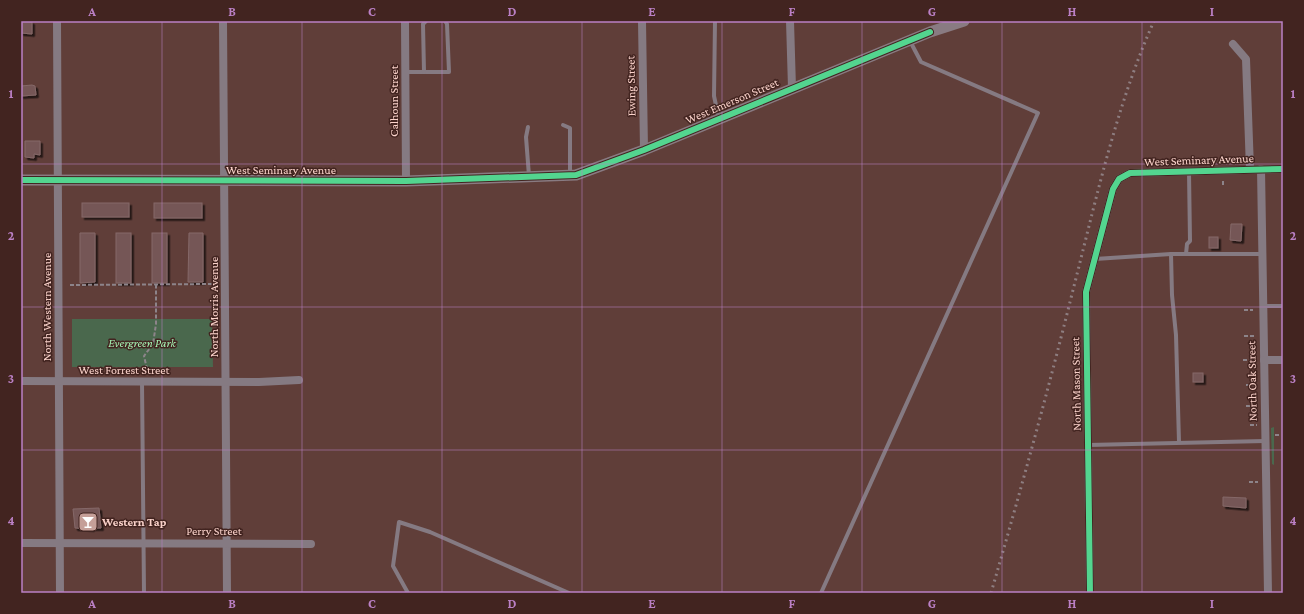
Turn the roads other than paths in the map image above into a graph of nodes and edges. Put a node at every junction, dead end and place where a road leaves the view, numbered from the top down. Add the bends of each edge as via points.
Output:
1 (57, 21) edge
2 (223, 21) edge
3 (405, 21) edge
4 (426, 21) edge
5 (445, 21) edge
6 (642, 21) edge
7 (715, 21) edge
8 (790, 21) edge
9 (964, 21) edge
10 (930, 26) edge
11 (910, 40) junction
12 (1233, 44) dead end
13 (406, 72) junction
14 (424, 72) junction
15 (792, 88) junction
16 (719, 119) junction
17 (563, 125) dead end
18 (528, 127) dead end
19 (644, 150) junction
20 (1250, 169) junction
21 (1262, 169) junction
22 (1283, 169) edge
23 (1189, 171) junction
24 (570, 176) junction
25 (529, 178) junction
26 (540, 178) joint
27 (21, 180) edge
28 (58, 180) junction
29 (1119, 180) joint
30 (225, 181) junction
31 (406, 181) junction
32 (1171, 254) junction
33 (1186, 254) junction
34 (1262, 254) junction
35 (1094, 259) junction
36 (1263, 306) junction
37 (1283, 306) edge
38 (1261, 360) junction
39 (1283, 360) edge
40 (299, 380) dead end
41 (21, 381) edge
42 (59, 381) junction
43 (142, 382) junction
44 (227, 382) junction
45 (1265, 441) junction
46 (1179, 442) junction
47 (1087, 444) junction
48 (21, 543) edge
49 (60, 543) junction
50 (143, 543) junction
51 (228, 544) junction
52 (311, 544) dead end
53 (560, 591) edge
54 (60, 593) edge
55 (144, 593) edge
56 (227, 593) edge
57 (408, 593) edge
58 (569, 593) edge
59 (821, 593) edge
60 (1090, 593) edge
61 (1268, 593) edge

1 - 28 street, North Western Avenue
2 - 30 street, North Morris Avenue
3 - 13 street, Calhoun Street
4 - 14 lane via 423,24
5 - 14 lane via 449,72
6 - 19 street, Ewing Street
7 - 16 lane via 714,96
8 - 15 street
9 - 10 street, West Emerson Street
10 - 11 street, West Emerson Street
11 - 15 street, West Emerson Street
11 - 59 lane via 921,62 1038,113
12 - 20 street via 1246,59
13 - 14 lane
13 - 31 street, Calhoun Street
15 - 16 street, West Emerson Street
16 - 19 street, West Emerson Street
17 - 24 lane via 570,128
18 - 25 lane via 526,137
19 - 24 street, West Emerson Street
20 - 21 street, West Seminary Avenue
20 - 23 street, West Seminary Avenue
21 - 22 street, West Seminary Avenue
21 - 34 street, North Oak Street
23 - 29 street, West Seminary Avenue via 1130,173
23 - 33 lane via 1190,241
24 - 26 street, West Emerson Street
25 - 26 street, West Seminary Avenue
25 - 31 street, West Seminary Avenue
27 - 28 street, West Seminary Avenue
28 - 30 street, West Seminary Avenue
28 - 42 street, North Western Avenue
29 - 35 street, North Mason Street via 1113,189
30 - 31 street, West Seminary Avenue
30 - 44 street, North Morris Avenue
32 - 33 lane
32 - 35 lane
32 - 46 lane
33 - 34 lane
34 - 36 street, North Oak Street
35 - 47 street, North Mason Street via 1086,292
36 - 37 lane
36 - 38 street, North Oak Street
38 - 39 street
38 - 45 street, North Oak Street
40 - 44 street, West Forrest Street
41 - 42 street, West Forrest Street
42 - 43 street, West Forrest Street
42 - 49 street, North Western Avenue
43 - 44 street, West Forrest Street
43 - 50 lane
44 - 51 street, North Morris Avenue
45 - 46 lane
45 - 61 street, North Oak Street
46 - 47 lane
47 - 60 street, North Mason Street
48 - 49 street, Perry Street
49 - 50 street, Perry Street
49 - 54 street, North Western Avenue
50 - 51 street, Perry Street
50 - 55 lane
51 - 52 street, Perry Street
51 - 56 street, North Morris Avenue
53 - 57 lane via 430,532 399,522 393,566
53 - 58 lane

